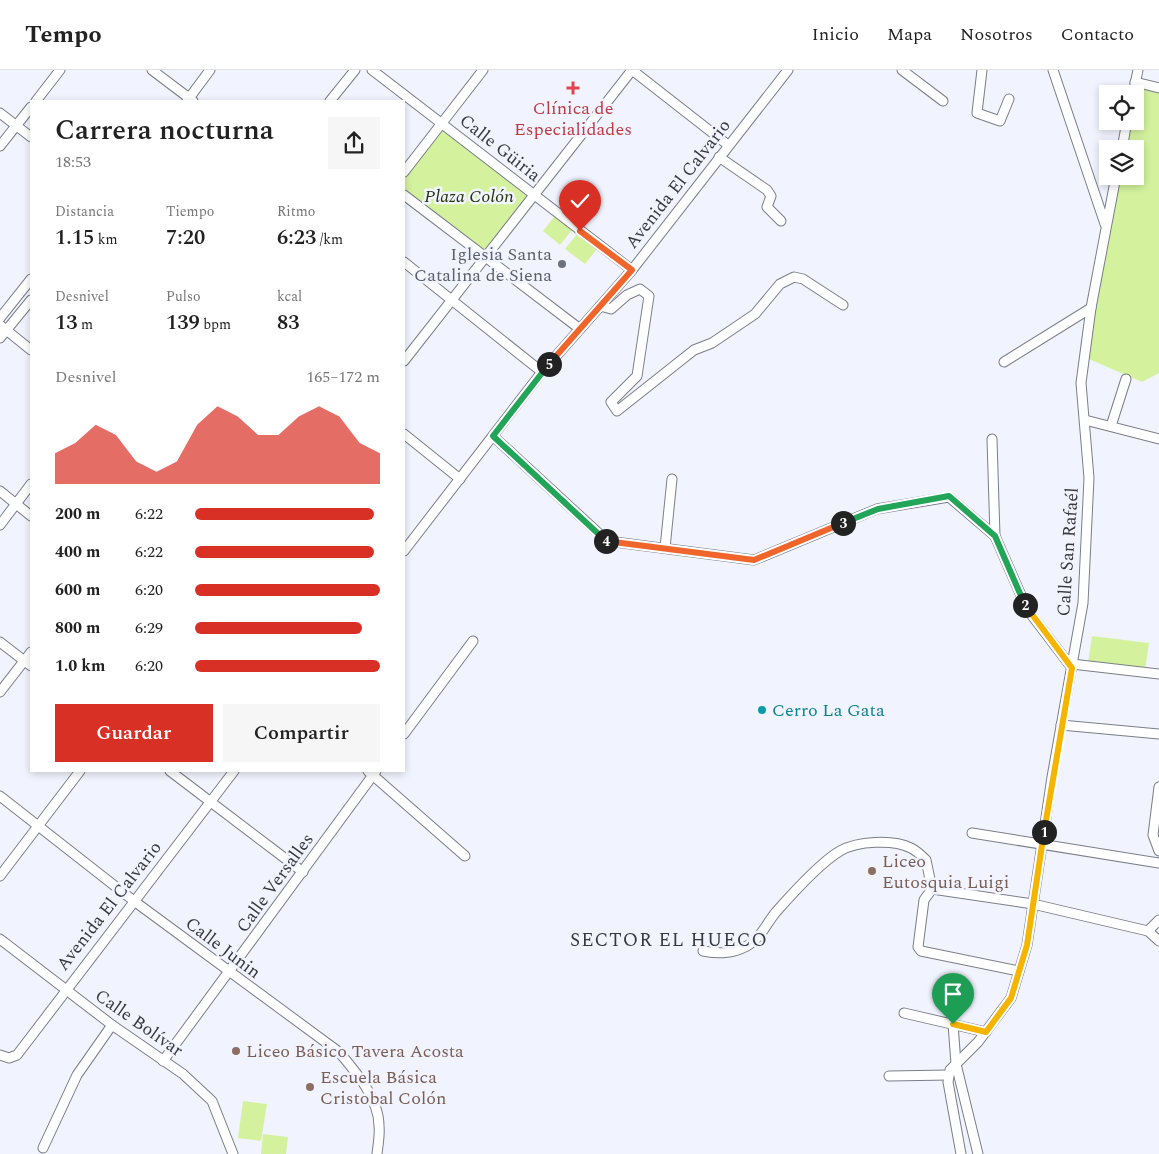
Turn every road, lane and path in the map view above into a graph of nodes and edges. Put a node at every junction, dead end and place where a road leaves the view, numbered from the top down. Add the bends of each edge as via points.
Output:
1 (60, 70) edge
2 (152, 70) edge
3 (210, 70) edge
4 (355, 70) edge
5 (372, 70) edge
6 (483, 70) edge
7 (632, 70) edge
8 (788, 70) edge
9 (902, 70) edge
10 (982, 70) edge
11 (1053, 70) edge
12 (1138, 70) edge
13 (1135, 82) junction
14 (1134, 85) edge
15 (1159, 88) edge
16 (1009, 99) dead end
17 (37, 100) edge
18 (190, 100) edge
19 (331, 100) edge
20 (943, 101) dead end
21 (30, 108) edge
22 (0, 113) edge
23 (441, 124) junction
24 (17, 126) junction
25 (30, 136) edge
26 (728, 145) junction
27 (0, 146) edge
28 (719, 157) junction
29 (405, 171) edge
30 (1114, 185) edge
31 (405, 196) edge
32 (534, 196) junction
33 (781, 221) dead end
34 (1106, 226) junction
35 (486, 259) junction
36 (405, 263) edge
37 (632, 270) junction
38 (30, 280) edge
39 (452, 300) junction
40 (30, 301) edge
41 (844, 305) dead end
42 (600, 306) junction
43 (1091, 308) junction
44 (0, 318) edge
45 (3, 327) edge
46 (580, 329) junction
47 (0, 338) edge
48 (30, 349) edge
49 (405, 360) edge
50 (1004, 362) dead end
51 (542, 372) junction
52 (1126, 378) dead end
53 (1085, 420) junction
54 (1111, 426) junction
55 (405, 435) edge
56 (493, 436) junction
57 (992, 439) dead end
58 (1159, 439) edge
59 (460, 479) junction
60 (672, 479) dead end
61 (30, 485) edge
62 (0, 491) edge
63 (17, 504) junction
64 (30, 515) edge
65 (0, 525) edge
66 (995, 536) junction
67 (665, 548) junction
68 (405, 550) edge
69 (473, 641) dead end
70 (0, 642) edge
71 (28, 664) edge
72 (1072, 666) junction
73 (1159, 674) edge
74 (0, 692) edge
75 (1061, 725) junction
76 (405, 733) edge
77 (1159, 734) edge
78 (79, 772) edge
79 (171, 772) edge
80 (233, 772) edge
81 (373, 773) edge
82 (1159, 787) edge
83 (0, 796) edge
84 (211, 801) junction
85 (38, 825) junction
86 (972, 833) dead end
87 (1042, 844) junction
88 (1159, 851) edge
89 (465, 856) dead end
90 (1159, 863) edge
91 (304, 872) junction
92 (0, 876) edge
93 (932, 889) junction
94 (134, 901) junction
95 (1033, 904) junction
96 (1159, 920) edge
97 (1148, 931) junction
98 (0, 939) edge
99 (1159, 941) edge
100 (703, 951) dead end
101 (1019, 972) junction
102 (230, 973) junction
103 (65, 990) junction
104 (904, 1013) dead end
105 (953, 1024) junction
106 (112, 1025) junction
107 (986, 1032) junction
108 (0, 1055) edge
109 (163, 1061) junction
110 (956, 1064) junction
111 (949, 1075) junction
112 (889, 1076) dead end
113 (43, 1148) dead end
114 (233, 1154) edge
115 (377, 1154) edge
116 (961, 1154) edge
117 (978, 1154) edge

1 - 17 street
2 - 18 street
3 - 18 street
4 - 19 street
5 - 23 street, Calle Güiria
6 - 23 street
7 - 26 street
7 - 32 street
8 - 26 street, Avenida El Calvario
9 - 20 street
10 - 16 street via 977,112 1000,120
11 - 34 street, Calle San Rafaél
12 - 13 street
13 - 14 street
13 - 15 street
21 - 24 street
22 - 24 street
23 - 29 street
23 - 32 street, Calle Güiria
24 - 25 street
24 - 27 street
26 - 28 street, Avenida El Calvario
28 - 33 street via 767,190 770,196 767,207
28 - 37 street, Avenida El Calvario
30 - 34 street, Calle San Rafaél
31 - 35 street
32 - 35 street
32 - 37 street, Calle Güiria
34 - 43 street, Calle San Rafaél
35 - 39 street
35 - 46 street
36 - 39 street
37 - 42 street, Avenida El Calvario
38 - 44 street
39 - 49 street
39 - 51 street
40 - 45 street
41 - 42 street via 804,279 794,277 780,284 756,314 712,343 694,350 617,411 611,402 637,376 649,296 640,289 626,295 611,309
42 - 46 street, Avenida El Calvario
43 - 50 street
43 - 53 street, Calle San Rafaél via 1081,383
45 - 47 street
45 - 48 street
46 - 51 street, Avenida El Calvario
51 - 56 street, Avenida El Calvario
52 - 54 street
53 - 54 street
53 - 72 street, Calle San Rafaél via 1089,478 1084,594
54 - 58 street
55 - 59 street
56 - 59 street, Avenida El Calvario
56 - 67 street via 606,541
57 - 66 street
59 - 68 street, Avenida El Calvario
60 - 67 street
61 - 63 street
62 - 63 street
63 - 64 street
63 - 65 street
66 - 67 street via 949,496 878,509 754,560
66 - 72 street via 1027,609
69 - 76 street
70 - 71 street
71 - 74 street
72 - 73 street
72 - 75 street, Calle San Rafaél
75 - 77 street
75 - 87 street, Calle San Rafaél
78 - 85 street
79 - 84 street
80 - 84 street, Avenida El Calvario
81 - 89 street
81 - 91 street, Calle Versalles
82 - 88 street via 1154,835
83 - 85 street, Calle Junin
84 - 91 street
84 - 94 street, Avenida El Calvario
85 - 92 street
85 - 94 street, Calle Junin
86 - 87 street
87 - 90 street
87 - 95 street, Calle San Rafaél
91 - 102 street, Calle Versalles
93 - 95 street
93 - 100 street via 926,860 911,848 896,844 854,846 840,851 811,876 749,945 718,954
93 - 101 street via 924,900 918,947 921,951
94 - 102 street, Calle Junin
94 - 103 street, Avenida El Calvario
95 - 97 street
95 - 101 street, Calle San Rafaél
96 - 97 street
97 - 99 street
98 - 103 street, Calle Bolívar
101 - 107 street, Calle San Rafaél via 1011,998
102 - 109 street, Calle Versalles
102 - 115 street, Calle Junin via 339,1052 355,1071 376,1107 380,1126
103 - 106 street, Calle Bolívar
103 - 108 street, Avenida El Calvario via 17,1055 10,1058
104 - 105 street
105 - 107 street
105 - 110 street
106 - 109 street, Calle Bolívar
106 - 113 street via 77,1075
107 - 110 street, Calle San Rafaél
109 - 114 street, Calle Bolívar via 183,1074 212,1101
110 - 111 street, Calle San Rafaél
110 - 117 street
111 - 112 street
111 - 116 street

